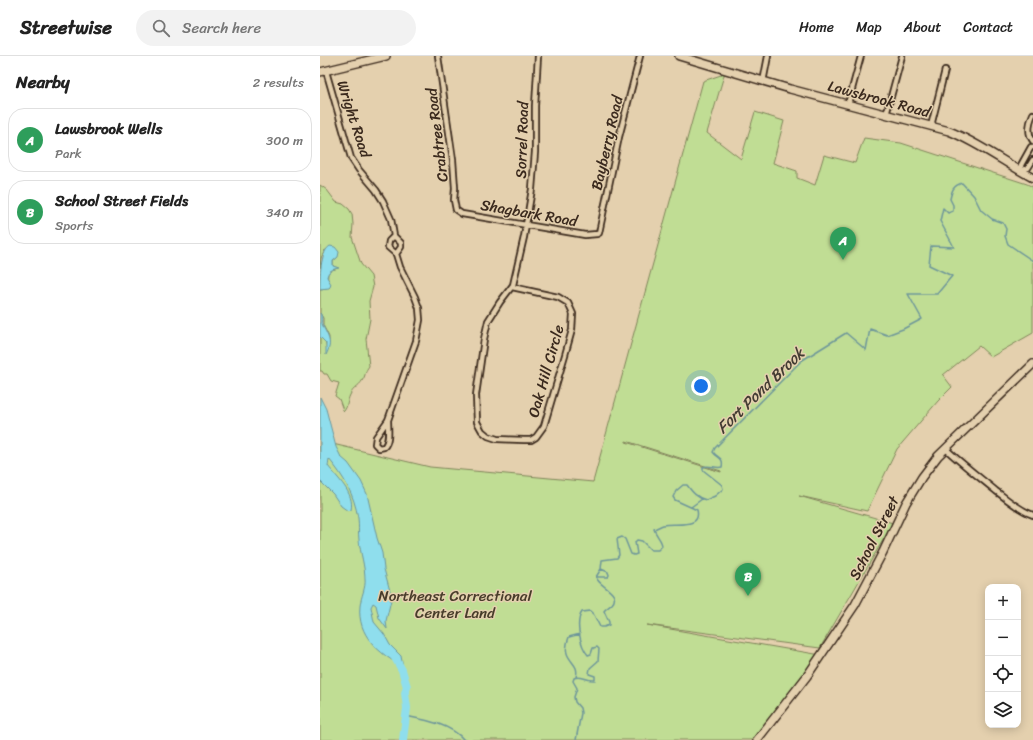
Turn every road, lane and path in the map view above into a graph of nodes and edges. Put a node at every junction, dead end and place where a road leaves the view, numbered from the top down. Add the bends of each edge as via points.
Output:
1 (386, 56) edge
2 (438, 56) edge
3 (538, 56) edge
4 (640, 56) edge
5 (679, 56) edge
6 (768, 56) edge
7 (861, 56) edge
8 (902, 56) edge
9 (691, 58) edge
10 (945, 70) dead end
11 (323, 72) edge
12 (764, 82) junction
13 (848, 104) junction
14 (886, 114) junction
15 (1033, 114) edge
16 (932, 126) junction
17 (1033, 141) edge
18 (1033, 147) edge
19 (1033, 160) edge
20 (1021, 172) junction
21 (1033, 178) edge
22 (457, 211) joint
23 (526, 225) junction
24 (597, 234) joint
25 (394, 236) junction
26 (396, 254) junction
27 (512, 287) junction
28 (1033, 364) edge
29 (388, 420) junction
30 (946, 449) junction
31 (1033, 515) edge
32 (758, 740) edge

1 - 11 street
2 - 22 street, Crabtree Road via 453,160 454,200
3 - 23 street, Sorrel Road via 534,174
4 - 24 street, Bayberry Road via 619,138 603,218
5 - 9 street, Lawsbrook Road
6 - 12 street
7 - 13 street
8 - 14 street
9 - 12 street, Lawsbrook Road
10 - 16 street
11 - 25 street, Wright Road via 349,152 359,170 383,201 391,219
12 - 13 street, Lawsbrook Road
13 - 14 street, Lawsbrook Road
14 - 16 street, Lawsbrook Road
15 - 17 street via 1029,128
16 - 20 street, Lawsbrook Road via 966,138
18 - 20 street via 1021,165
19 - 20 street via 1028,168
20 - 21 street, Lawsbrook Road
22 - 23 street, Shagbark Road
23 - 24 street, Shagbark Road via 585,235
23 - 27 street, Oak Hill Circle
25 - 26 street, Wright Road via 402,245
25 - 26 street, Wright Road via 388,245
26 - 29 street, Wright Road via 415,297 420,320 416,341
27 - 27 street, Oak Hill Circle via 488,321 477,382 477,422 488,436 497,439 531,440 544,426 572,330 573,314 568,303 558,297
28 - 30 street, School Street
29 - 29 street, Wright Road via 376,436 375,444 379,448 388,442
30 - 31 street via 1012,503
30 - 32 street, School Street via 929,467 912,492 873,572 833,639

